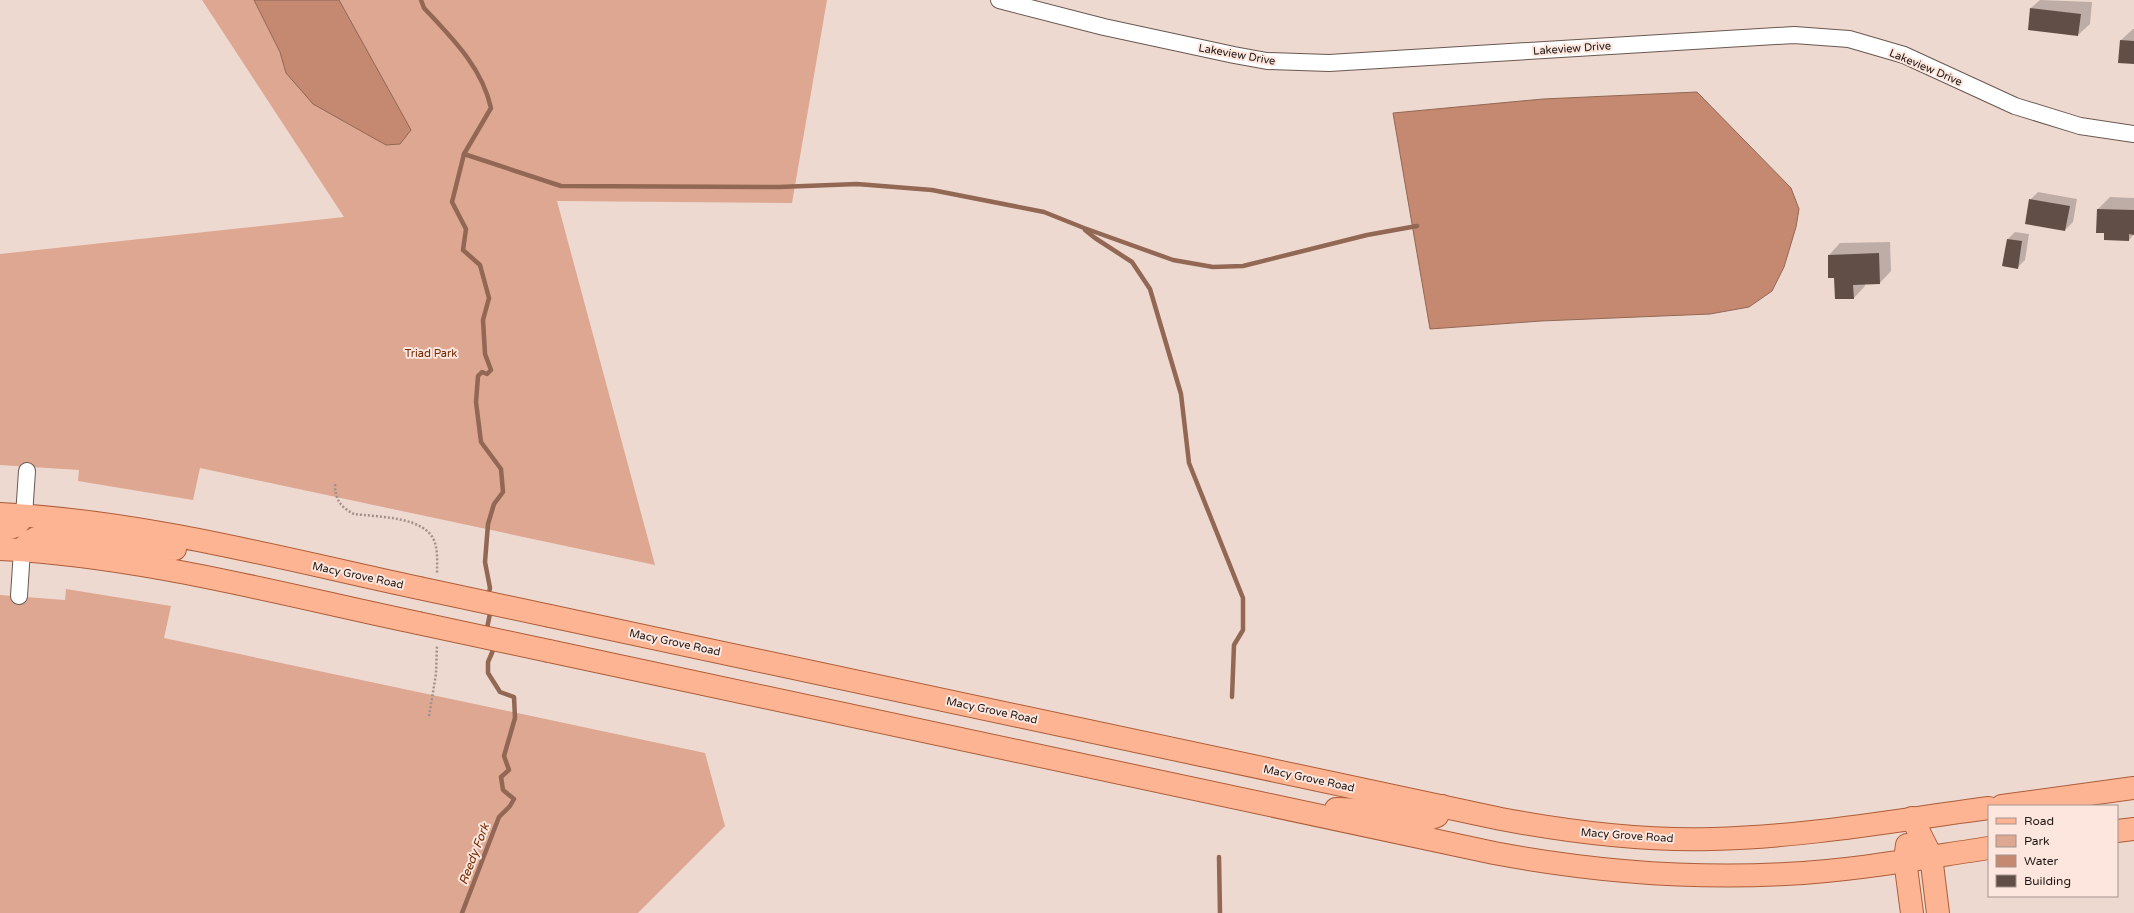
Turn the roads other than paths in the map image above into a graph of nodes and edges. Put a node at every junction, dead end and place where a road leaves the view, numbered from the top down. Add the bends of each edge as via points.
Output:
1 (999, 0) edge
2 (2134, 134) edge
3 (26, 471) dead end
4 (0, 514) edge
5 (24, 516) junction
6 (0, 531) edge
7 (0, 549) edge
8 (22, 550) junction
9 (307, 564) junction
10 (19, 596) dead end
11 (2134, 788) edge
12 (2009, 805) edge
13 (1273, 806) junction
14 (1442, 806) junction
15 (1988, 808) edge
16 (1912, 818) junction
17 (2134, 829) edge
18 (2118, 831) edge
19 (1988, 848) edge
20 (1931, 856) junction
21 (1905, 860) junction
22 (1912, 913) edge
23 (1938, 913) edge

1 - 2 street, Lakeview Drive via 1104,27 1267,61 1329,63 1794,35 1849,39 1904,55 2015,106 2080,126
3 - 5 street
4 - 5 main road, Macy Grove Road
5 - 6 main road via 16,526
5 - 9 main road, Macy Grove Road via 136,528
7 - 8 main road
8 - 9 main road via 38,536 53,535
8 - 10 street
8 - 13 main road, bridge via 130,562
9 - 14 main road, Macy Grove Road, bridge
11 - 12 main road
13 - 14 main road via 1369,810 1426,820 1437,816
13 - 21 main road via 1501,854 1603,870 1713,875 1786,874
14 - 16 main road, Macy Grove Road via 1571,831 1676,839 1783,834
15 - 16 main road, Macy Grove Road
16 - 20 main road
16 - 21 main road
17 - 18 main road
19 - 20 main road
20 - 21 main road
20 - 23 main road
21 - 22 main road

